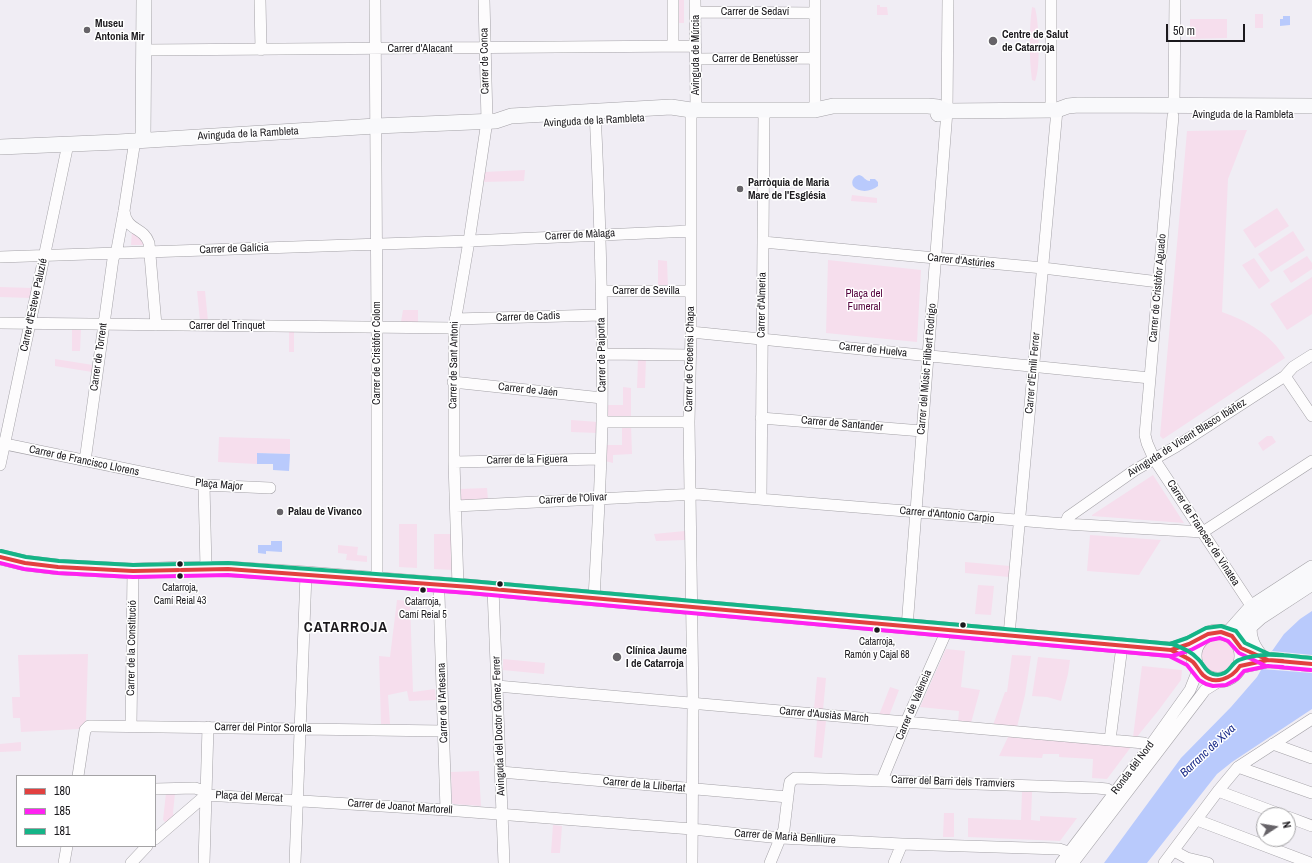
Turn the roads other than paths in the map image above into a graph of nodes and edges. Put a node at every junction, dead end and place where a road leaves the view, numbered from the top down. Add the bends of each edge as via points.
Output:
1 (144, 0) edge
2 (260, 0) edge
3 (375, 0) edge
4 (484, 0) edge
5 (672, 0) edge
6 (695, 0) edge
7 (815, 0) edge
8 (948, 0) edge
9 (1051, 0) edge
10 (1175, 0) edge
11 (696, 12) junction
12 (815, 13) junction
13 (672, 46) junction
14 (696, 46) junction
15 (485, 48) junction
16 (375, 49) junction
17 (144, 50) junction
18 (261, 50) junction
19 (815, 58) junction
20 (696, 59) junction
21 (1312, 106) edge
22 (694, 110) junction
23 (764, 110) junction
24 (815, 110) junction
25 (1054, 110) junction
26 (947, 111) junction
27 (1173, 111) junction
28 (1312, 115) edge
29 (595, 116) junction
30 (491, 121) junction
31 (376, 126) junction
32 (139, 140) junction
33 (68, 144) junction
34 (0, 147) edge
35 (124, 211) junction
36 (691, 231) junction
37 (600, 234) junction
38 (469, 241) junction
39 (763, 242) junction
40 (377, 244) junction
41 (150, 252) junction
42 (114, 254) junction
43 (44, 256) junction
44 (0, 257) edge
45 (936, 258) junction
46 (1043, 268) junction
47 (1159, 282) junction
48 (601, 291) junction
49 (691, 291) junction
50 (601, 315) junction
51 (0, 323) edge
52 (454, 323) junction
53 (30, 324) junction
54 (103, 324) junction
55 (156, 325) junction
56 (377, 327) junction
57 (691, 332) junction
58 (762, 339) junction
59 (602, 354) junction
60 (691, 355) junction
61 (928, 355) junction
62 (1312, 355) edge
63 (1034, 366) junction
64 (1285, 376) junction
65 (1150, 378) junction
66 (453, 382) junction
67 (602, 398) junction
68 (1312, 416) edge
69 (761, 418) junction
70 (602, 422) junction
71 (690, 422) junction
72 (922, 431) junction
73 (2, 443) edge
74 (601, 458) junction
75 (1154, 460) junction
76 (85, 461) junction
77 (1312, 461) edge
78 (454, 462) junction
79 (0, 465) edge
80 (168, 478) joint
81 (204, 485) junction
82 (270, 488) dead end
83 (690, 494) junction
84 (599, 498) junction
85 (760, 499) junction
86 (456, 506) junction
87 (916, 512) junction
88 (1020, 521) junction
89 (1065, 524) junction
90 (1203, 532) junction
91 (0, 557) edge
92 (206, 568) junction
93 (1312, 568) edge
94 (133, 571) junction
95 (306, 574) junction
96 (377, 580) junction
97 (1312, 582) edge
98 (458, 586) junction
99 (493, 589) junction
100 (439, 595) dead end
101 (594, 599) junction
102 (1252, 607) junction
103 (692, 608) junction
104 (907, 627) junction
105 (1249, 627) junction
106 (947, 630) junction
107 (1009, 635) junction
108 (1201, 638) junction
109 (1235, 641) junction
110 (1122, 646) junction
111 (1171, 650) junction
112 (1264, 658) junction
113 (1312, 664) edge
114 (1240, 666) junction
115 (1197, 667) junction
116 (1221, 680) junction
117 (497, 686) junction
118 (693, 704) junction
119 (906, 722) junction
120 (1310, 722) edge
121 (131, 726) junction
122 (208, 727) junction
123 (301, 728) junction
124 (443, 731) junction
125 (1110, 740) junction
126 (1273, 744) junction
127 (1150, 746) junction
128 (1312, 758) edge
129 (1238, 767) junction
130 (501, 772) junction
131 (78, 775) edge
132 (882, 780) junction
133 (156, 789) edge
134 (693, 789) junction
135 (1218, 792) junction
136 (1312, 792) edge
137 (1114, 793) junction
138 (206, 795) junction
139 (788, 797) junction
140 (298, 800) junction
141 (1260, 807) edge
142 (446, 810) junction
143 (502, 815) junction
144 (1197, 820) junction
145 (1296, 820) edge
146 (1312, 826) edge
147 (692, 829) junction
148 (156, 838) edge
149 (781, 838) junction
150 (902, 844) junction
151 (67, 847) edge
152 (146, 847) edge
153 (1174, 851) junction
154 (1068, 852) junction
155 (64, 863) edge
156 (131, 863) edge
157 (204, 863) edge
158 (295, 863) edge
159 (504, 863) edge
160 (692, 863) edge
161 (770, 863) edge
162 (894, 863) edge
163 (1061, 863) edge
164 (1073, 863) edge
165 (1164, 863) edge
166 (1208, 863) edge
167 (1310, 863) edge

1 - 17 street
2 - 18 street
3 - 16 street, Carrer de Cristòfor Colom
4 - 15 street, Carrer de Conca
5 - 13 street
6 - 11 street, Avinguda de Múrcia
7 - 12 street
8 - 26 street, Carrer del Músic Filibert Rodrigo
9 - 25 street, Carrer d'Emili Ferrer
10 - 27 street, Carrer de Cristòfor Aguado
11 - 12 street, Carrer de Sedaví
11 - 14 street, Avinguda de Múrcia
12 - 19 street
13 - 14 street, Carrer d'Alacant
13 - 15 street, Carrer d'Alacant
14 - 20 street, Avinguda de Múrcia
15 - 16 street, Carrer d'Alacant
15 - 30 street, Carrer de Conca
16 - 18 street, Carrer d'Alacant
16 - 31 street, Carrer de Cristòfor Colom
17 - 18 street, Carrer d'Alacant
17 - 32 street
19 - 20 street, Carrer de Benetússer
19 - 24 street
20 - 22 street, Avinguda de Múrcia
21 - 27 street, Avinguda de la Rambleta
22 - 23 street, Avinguda de la Rambleta
22 - 29 street, Avinguda de la Rambleta via 672,117
22 - 36 street, Carrer de Crecensi Chapa
23 - 24 street, Avinguda de la Rambleta
23 - 39 street, Carrer d'Almeria
24 - 26 street, Avinguda de la Rambleta via 833,115 926,115
25 - 26 street, Avinguda de la Rambleta
25 - 27 street, Avinguda de la Rambleta via 1078,106
25 - 46 street, Carrer d'Emili Ferrer
26 - 45 street, Carrer del Músic Filibert Rodrigo
27 - 28 street, Avinguda de la Rambleta
27 - 47 street, Carrer de Cristòfor Aguado
29 - 30 street, Avinguda de la Rambleta via 513,125
29 - 37 street, Carrer de Paiporta
30 - 31 street, Avinguda de la Rambleta
30 - 38 street, Carrer de Sant Antoni
31 - 32 street, Avinguda de la Rambleta
31 - 40 street, Carrer de Cristòfor Colom
32 - 33 street, Avinguda de la Rambleta
32 - 35 street, Carrer de Torrent
33 - 34 street, Avinguda de la Rambleta
33 - 43 street, Carrer d'Esteve Paluzié
35 - 41 street via 130,225 142,232 147,239
35 - 42 street, Carrer de Torrent
36 - 37 street, Carrer de Màlaga
36 - 49 street, Carrer de Crecensi Chapa
37 - 38 street, Carrer de Màlaga
37 - 48 street, Carrer de Paiporta
38 - 40 street, Carrer de Galícia
38 - 52 street, Carrer de Sant Antoni
39 - 45 street, Carrer d'Astúries
39 - 58 street, Carrer d'Almeria
40 - 41 street, Carrer de Galícia
40 - 56 street, Carrer de Cristòfor Colom
41 - 42 street, Carrer de Galícia
41 - 55 street
42 - 43 street, Carrer de Galícia
42 - 54 street, Carrer de Torrent
43 - 44 street, Carrer de Galícia
43 - 53 street, Carrer d'Esteve Paluzié
45 - 46 street, Carrer d'Astúries
45 - 61 street, Carrer del Músic Filibert Rodrigo
46 - 47 street, Carrer d'Astúries
46 - 63 street, Carrer d'Emili Ferrer
47 - 65 street, Carrer de Cristòfor Aguado
48 - 49 street, Carrer de Sevilla
48 - 50 street, Carrer de Paiporta
49 - 57 street, Carrer de Crecensi Chapa
50 - 52 street, Carrer de Cadis
50 - 59 street, Carrer de Paiporta
51 - 53 street, Carrer del Trinquet
52 - 56 street, Carrer del Trinquet
52 - 66 street, Carrer de Sant Antoni
53 - 54 street, Carrer del Trinquet
53 - 73 street, Carrer d'Esteve Paluzié
54 - 55 street, Carrer del Trinquet
54 - 76 street, Carrer de Torrent
55 - 56 street, Carrer del Trinquet
56 - 96 street, Carrer de Cristòfor Colom
57 - 58 street, Carrer de Huelva
57 - 60 street, Carrer de Crecensi Chapa
58 - 61 street, Carrer de Huelva
58 - 69 street, Carrer d'Almeria
59 - 60 street
59 - 67 street, Carrer de Paiporta
60 - 71 street, Carrer de Crecensi Chapa
61 - 63 street, Carrer de Huelva
61 - 72 street, Carrer del Músic Filibert Rodrigo
62 - 64 street, Avinguda de Vicent Blasco Ibáñez via 1293,367
63 - 65 street, Carrer de Huelva
63 - 88 street, Carrer d'Emili Ferrer
64 - 68 street
64 - 75 street, Avinguda de Vicent Blasco Ibáñez
65 - 75 street, Carrer de Cristòfor Aguado via 1145,435
66 - 67 street, Carrer de Jaén
66 - 78 street, Carrer de Sant Antoni
67 - 70 street, Carrer de Paiporta
69 - 72 street, Carrer de Santander
69 - 85 street, Carrer d'Almeria
70 - 71 street
70 - 74 street, Carrer de Paiporta
71 - 83 street, Carrer de Crecensi Chapa
72 - 87 street, Carrer del Músic Filibert Rodrigo
73 - 76 street, Carrer de Francisco Llorens
73 - 79 street, Carrer d'Esteve Paluzié
74 - 78 street, Carrer de la Figuera
74 - 84 street, Carrer de Paiporta
75 - 89 street, Avinguda de Vicent Blasco Ibáñez via 1135,470 1068,517
75 - 90 street, Carrer de Francesc de Vinatea
76 - 80 street, Carrer de Francisco Llorens
77 - 90 street
78 - 86 street, Carrer de Sant Antoni
80 - 81 street, Plaça Major
81 - 82 street, Plaça Major
81 - 92 street
83 - 84 street, Carrer de l'Olivar
83 - 85 street, Carrer d'Antonio Carpio
83 - 103 street, Carrer de Crecensi Chapa
84 - 86 street, Carrer de l'Olivar
84 - 101 street, Carrer de Paiporta
85 - 87 street, Carrer d'Antonio Carpio
86 - 98 street, Carrer de Sant Antoni
87 - 88 street, Carrer d'Antonio Carpio
87 - 104 street, Carrer del Músic Filibert Rodrigo
88 - 89 street, Carrer d'Antonio Carpio
88 - 107 street, Carrer d'Emili Ferrer
89 - 90 street, Carrer d'Antonio Carpio
90 - 102 street, Carrer de Francesc de Vinatea
91 - 94 street via 58,567
92 - 94 street
92 - 95 street
93 - 102 street
94 - 121 street, Carrer de la Constitució
95 - 96 street
95 - 123 street
96 - 98 street
97 - 105 street via 1260,616
98 - 99 street
99 - 101 street
99 - 117 street, Avinguda del Doctor Gómez Ferrer
100 - 124 street, Carrer de l'Artesana
101 - 103 street
102 - 109 street
103 - 104 street
103 - 118 street, Carrer de Crecensi Chapa
104 - 106 street
105 - 109 street
105 - 112 street via 1250,640
106 - 107 street
106 - 119 street, Carrer de València
107 - 110 street
108 - 109 street via 1217,632
108 - 111 street
108 - 115 street via 1194,650
109 - 112 street
109 - 114 street via 1242,654
110 - 111 street
110 - 125 street
111 - 115 street
112 - 113 street
112 - 114 street
114 - 116 street via 1232,675
115 - 116 street via 1204,676 1212,680
115 - 127 street, Ronda del Nord via 1190,690
116 - 164 street, Ronda del Nord via 1205,690 1197,699
117 - 118 street, Carrer d'Ausiàs March
117 - 130 street, Avinguda del Doctor Gómez Ferrer
118 - 119 street, Carrer d'Ausiàs March
118 - 134 street, Carrer de Crecensi Chapa
119 - 125 street, Carrer d'Ausiàs March
119 - 132 street, Carrer de València
120 - 126 street
121 - 122 street, Carrer del Pintor Sorolla
121 - 131 street, Carrer del Pintor Sorolla via 86,728
122 - 123 street, Carrer del Pintor Sorolla
122 - 138 street
123 - 124 street, Carrer del Pintor Sorolla
123 - 140 street
124 - 142 street, Carrer de l'Artesana
125 - 127 street, Carrer d'Ausiàs March via 1144,743
126 - 128 street
126 - 129 street
127 - 137 street, Ronda del Nord
129 - 135 street
129 - 136 street
130 - 134 street, Carrer de la Llibertat
130 - 143 street, Avinguda del Doctor Gómez Ferrer
132 - 137 street, Carrer del Barri dels Tramviers via 1097,788
132 - 139 street, Carrer del Barri dels Tramviers via 799,777 792,779
133 - 138 street via 195,788
134 - 139 street, Carrer de la Llibertat
134 - 147 street, Carrer de Crecensi Chapa
135 - 141 street
135 - 144 street
137 - 154 street, Ronda del Nord
138 - 140 street, Plaça del Mercat
138 - 148 street
138 - 157 street, Plaça del Mercat
139 - 149 street via 786,822
140 - 142 street, Carrer de Joanot Martorell
140 - 158 street, Plaça del Mercat
142 - 143 street, Carrer de Joanot Martorell
143 - 147 street, Carrer de Marià Benlliure
143 - 159 street, Avinguda del Doctor Gómez Ferrer
144 - 153 street
144 - 167 street
145 - 146 street
147 - 149 street, Carrer de Marià Benlliure
147 - 160 street, Carrer de Crecensi Chapa
149 - 150 street, Carrer de Marià Benlliure
149 - 161 street
150 - 154 street, Carrer de Marià Benlliure via 1059,849
150 - 162 street
151 - 155 street
152 - 156 street
153 - 165 street
153 - 166 street via 1187,858
154 - 163 street, Ronda del Nord

